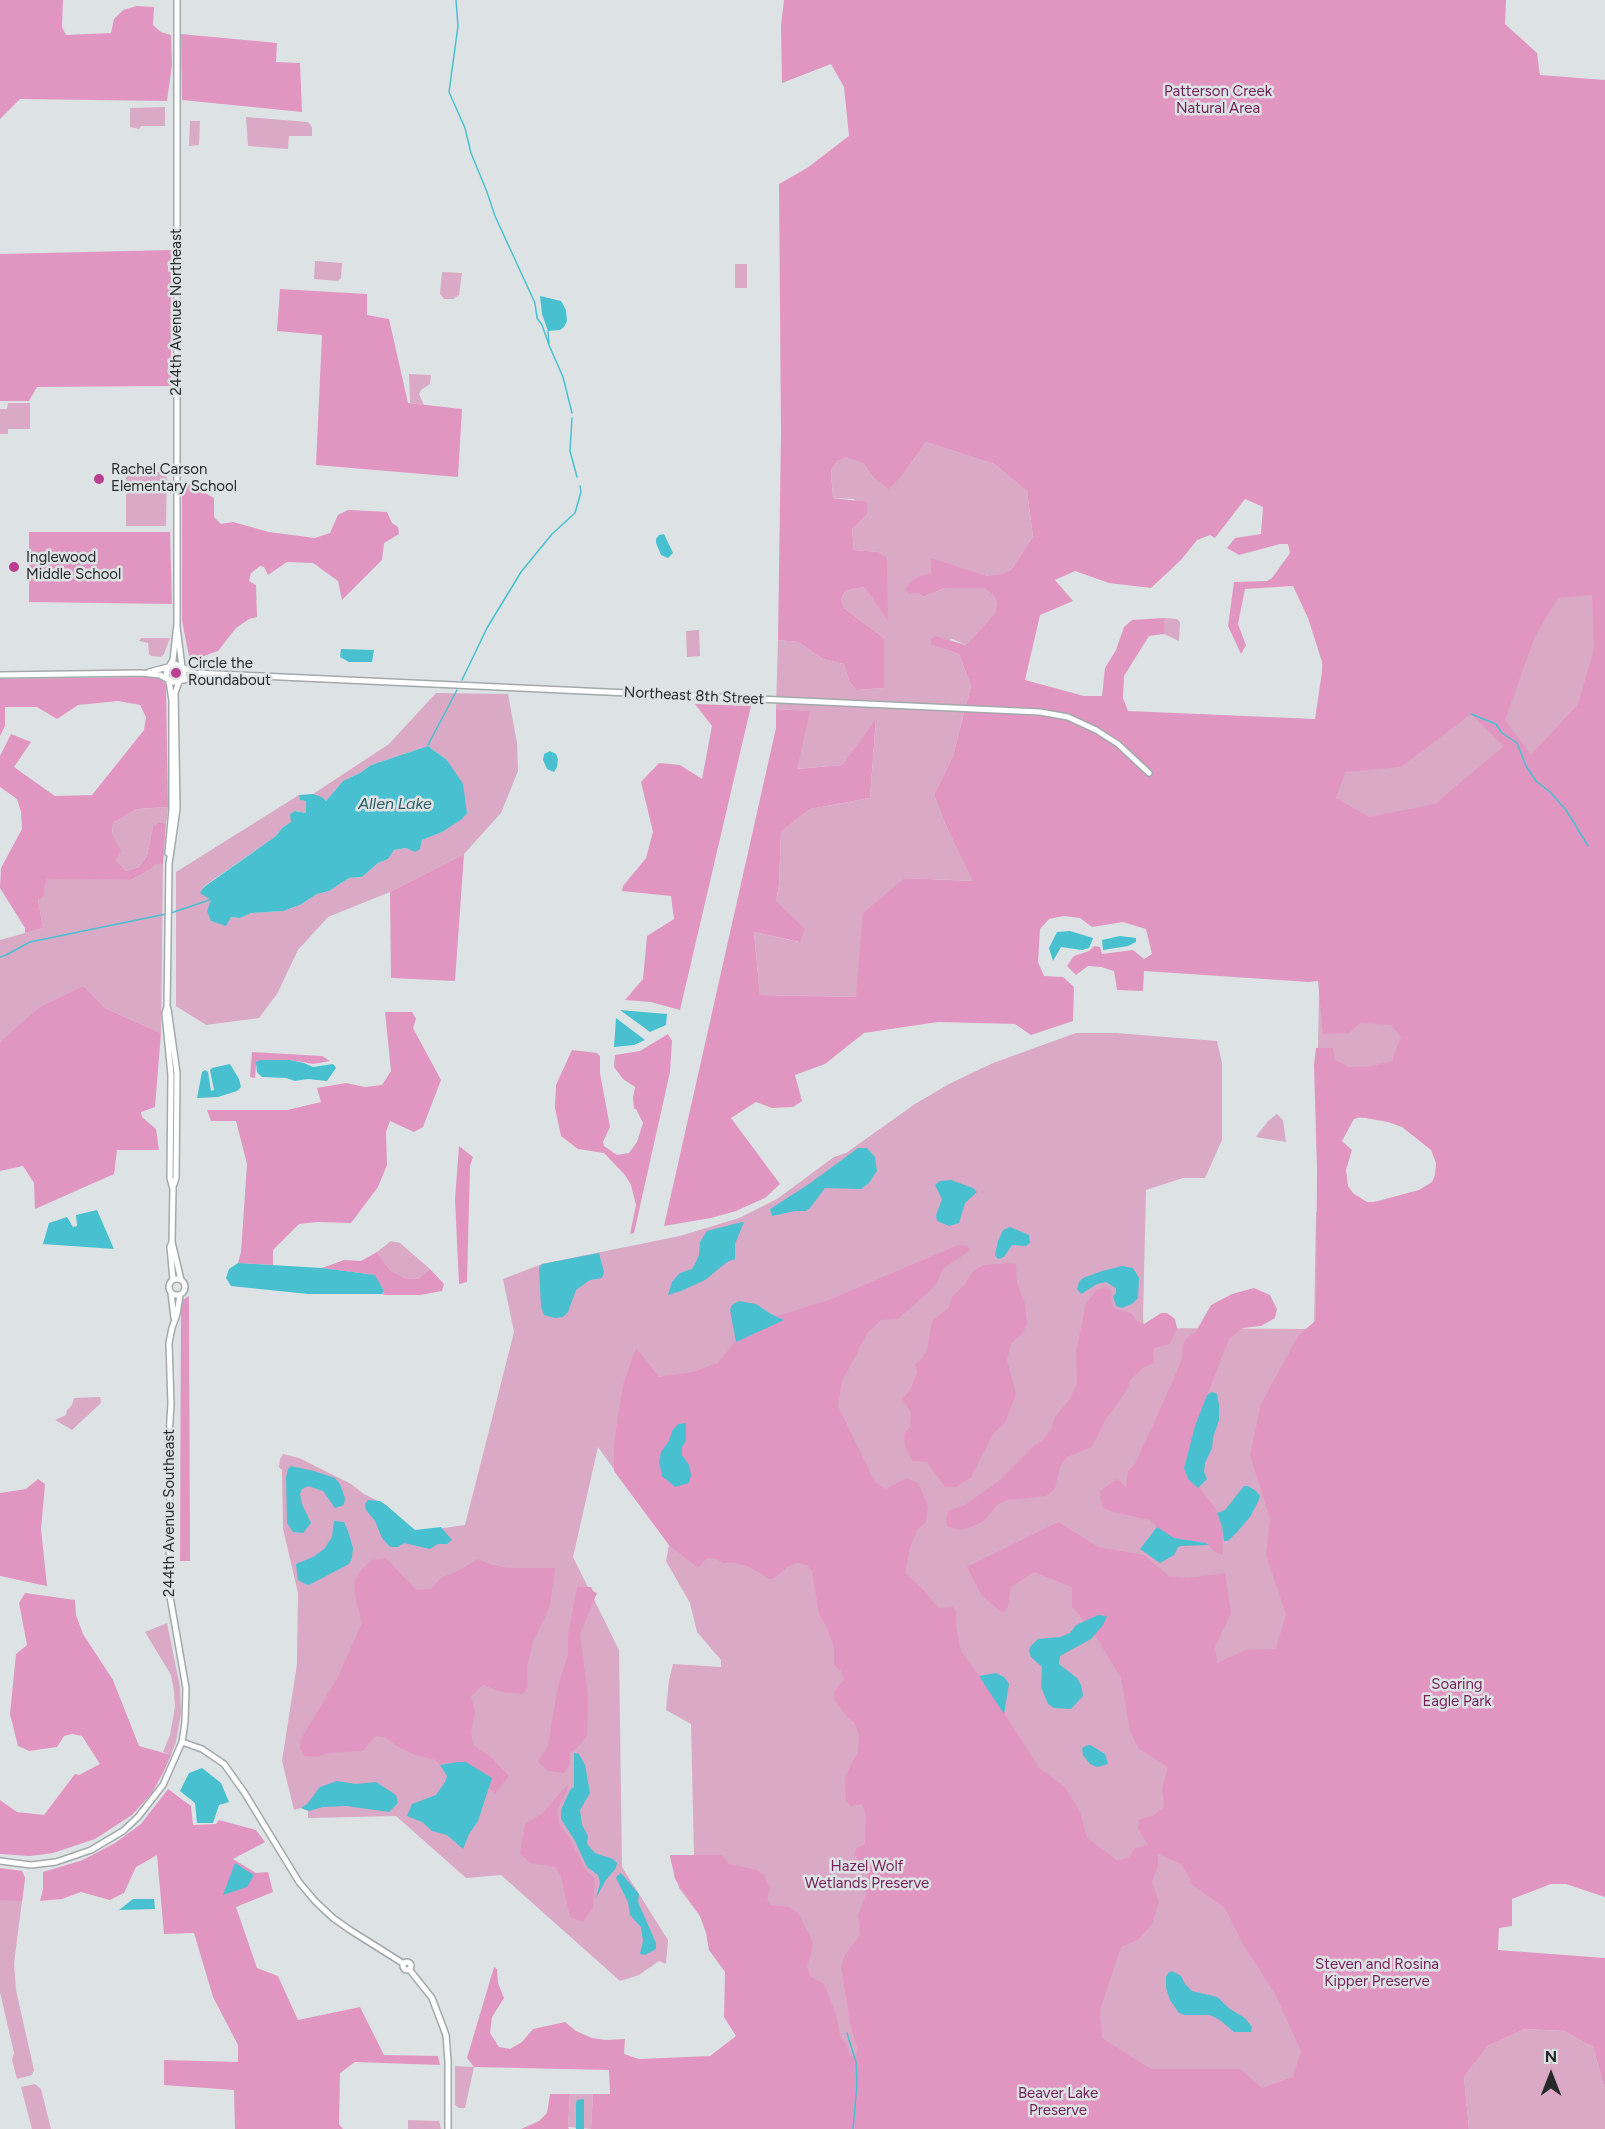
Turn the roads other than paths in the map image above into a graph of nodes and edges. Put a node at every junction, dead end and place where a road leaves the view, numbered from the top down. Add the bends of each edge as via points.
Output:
1 (177, 0) edge
2 (177, 624) junction
3 (169, 666) junction
4 (183, 668) junction
5 (141, 673) junction
6 (220, 674) junction
7 (0, 675) edge
8 (169, 680) junction
9 (181, 681) junction
10 (1149, 772) dead end
11 (173, 822) junction
12 (172, 1242) junction
13 (173, 1280) junction
14 (182, 1280) junction
15 (171, 1293) junction
16 (180, 1295) junction
17 (174, 1320) junction
18 (182, 1742) junction
19 (0, 1862) edge
20 (448, 2129) edge

1 - 2 street, 244th Avenue Northeast
2 - 3 street, 244th Avenue Northeast
2 - 4 street, 244th Avenue Northeast
3 - 4 street
3 - 5 street
3 - 8 street
4 - 6 street, Northeast 8th Street via 195,673
4 - 9 street via 185,675
5 - 7 street
5 - 8 street
6 - 9 street, Northeast 8th Street
6 - 10 street, Northeast 8th Street via 1040,712 1068,717 1096,730
8 - 9 street
8 - 11 street
9 - 11 street via 175,693
11 - 12 street via 165,1023 173,1059
12 - 13 street
12 - 14 street
13 - 14 street
13 - 15 street via 168,1287
14 - 16 street via 185,1289
15 - 16 street
15 - 17 street, 244th Avenue Southeast
16 - 17 street, 244th Avenue Southeast
17 - 18 street, 244th Avenue Southeast via 169,1343 169,1591 186,1688
18 - 19 street, 244th Avenue Southeast via 168,1777 153,1800 113,1837 92,1850 56,1862
18 - 20 street via 202,1749 224,1764 315,1901 333,1918 404,1964 410,1963 409,1969 432,1998 446,2035

